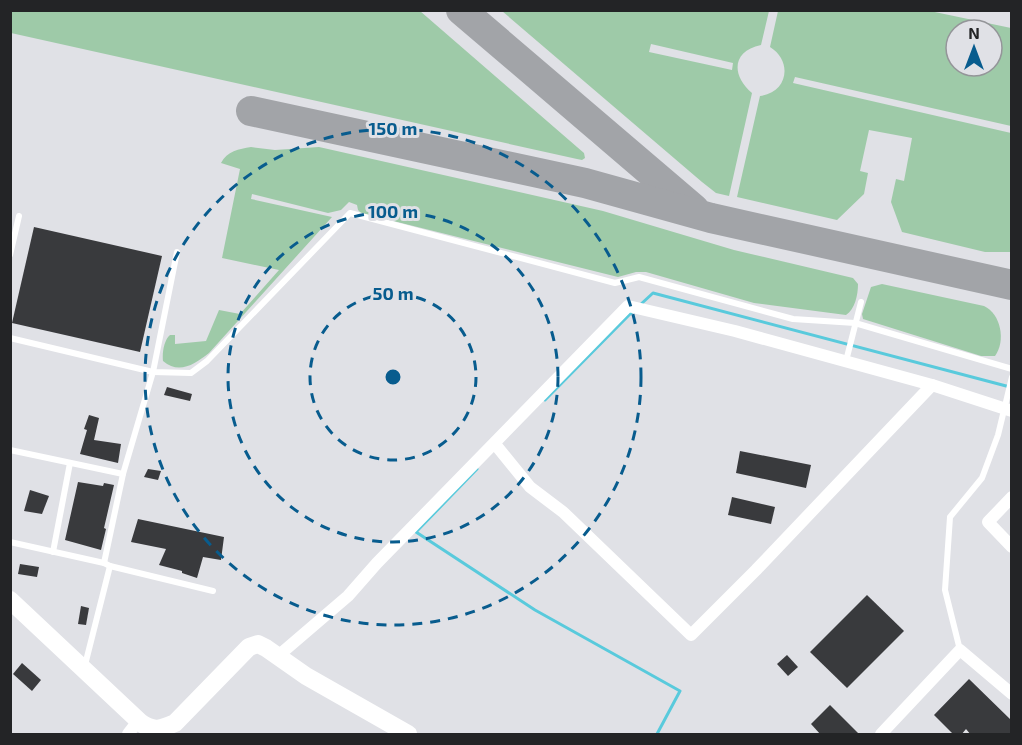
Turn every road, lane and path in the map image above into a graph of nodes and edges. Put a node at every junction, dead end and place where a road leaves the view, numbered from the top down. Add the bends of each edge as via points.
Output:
1 (19, 216) dead end
2 (177, 252) dead end
3 (10, 255) edge
4 (861, 302) dead end
5 (855, 323) junction
6 (10, 338) edge
7 (848, 355) junction
8 (1011, 369) edge
9 (153, 372) junction
10 (1011, 380) edge
11 (932, 385) junction
12 (1008, 410) edge
13 (495, 444) junction
14 (10, 450) edge
15 (70, 463) junction
16 (123, 474) junction
17 (1011, 497) edge
18 (10, 542) edge
19 (1011, 547) edge
20 (53, 552) junction
21 (107, 565) junction
22 (213, 591) dead end
23 (10, 600) edge
24 (960, 650) junction
25 (278, 656) junction
26 (84, 670) junction
27 (1011, 694) edge
28 (133, 728) edge
29 (408, 735) edge
30 (881, 735) edge

1 - 3 lane
2 - 9 lane
4 - 5 lane
5 - 7 lane
5 - 8 lane
5 - 9 lane via 793,319 639,277 615,283 350,213 200,368 191,373
6 - 9 lane
7 - 11 street
7 - 13 street via 628,306
9 - 16 lane
10 - 12 lane
11 - 12 street
11 - 13 street via 691,635 563,512 530,487
12 - 24 lane via 982,478 950,517 945,590
13 - 25 street via 348,596
14 - 15 lane
15 - 16 lane
15 - 20 lane
16 - 21 lane
17 - 19 street via 988,522
18 - 20 lane
20 - 21 lane
21 - 22 lane
21 - 26 lane
23 - 26 street
24 - 27 street
24 - 30 street
25 - 28 street via 258,644 249,647 175,723 163,728
25 - 29 street
26 - 28 street

